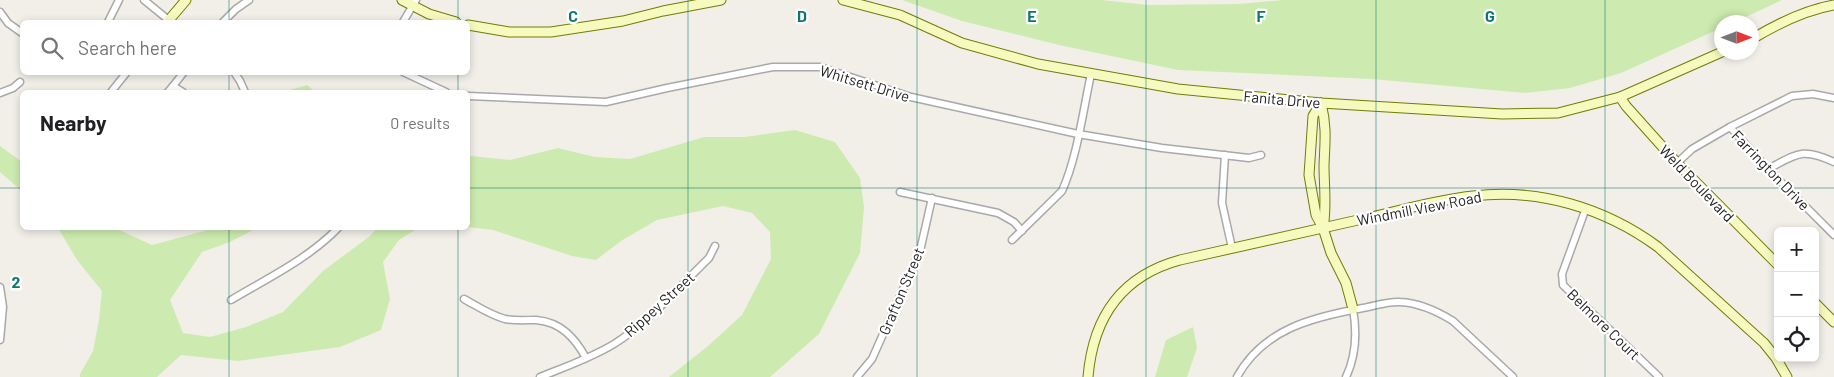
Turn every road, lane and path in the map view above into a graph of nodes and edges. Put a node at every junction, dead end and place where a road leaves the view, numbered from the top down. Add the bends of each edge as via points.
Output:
1 (119, 0) edge
2 (144, 0) edge
3 (186, 0) edge
4 (249, 0) edge
5 (402, 0) edge
6 (721, 0) edge
7 (843, 0) edge
8 (415, 3) edge
9 (1834, 5) edge
10 (0, 12) edge
11 (109, 20) edge
12 (167, 20) edge
13 (171, 20) edge
14 (225, 20) edge
15 (404, 20) edge
16 (449, 20) edge
17 (470, 25) edge
18 (20, 32) edge
19 (1759, 35) edge
20 (1714, 56) edge
21 (1091, 74) junction
22 (125, 75) edge
23 (182, 75) edge
24 (236, 75) edge
25 (409, 75) edge
26 (20, 82) dead end
27 (173, 86) junction
28 (113, 90) edge
29 (170, 90) edge
30 (180, 90) edge
31 (244, 90) edge
32 (438, 90) edge
33 (0, 93) edge
34 (470, 96) edge
35 (1620, 97) junction
36 (1834, 98) edge
37 (1321, 103) junction
38 (1730, 127) junction
39 (1078, 134) junction
40 (1226, 155) junction
41 (1261, 155) dead end
42 (1834, 162) edge
43 (1677, 163) junction
44 (1768, 170) junction
45 (900, 192) dead end
46 (932, 198) junction
47 (1586, 208) junction
48 (1324, 228) junction
49 (336, 230) edge
50 (1022, 231) junction
51 (1834, 235) edge
52 (1012, 240) dead end
53 (715, 246) dead end
54 (1232, 248) junction
55 (1774, 261) edge
56 (0, 287) edge
57 (464, 299) dead end
58 (231, 300) dead end
59 (1819, 307) edge
60 (1353, 310) junction
61 (1834, 322) edge
62 (0, 340) edge
63 (586, 358) junction
64 (540, 377) edge
65 (857, 377) edge
66 (1088, 377) edge
67 (1237, 377) edge
68 (1346, 377) edge
69 (1514, 377) edge
70 (1659, 377) edge
71 (1787, 377) edge

1 - 11 street
2 - 12 street
3 - 13 main road
4 - 14 street
5 - 8 main road
6 - 17 main road via 623,21 551,32 509,32
7 - 21 main road, Fanita Drive via 900,15 962,43 1038,64
8 - 15 street
8 - 16 main road via 429,14
9 - 19 main road via 1789,20
10 - 18 street
20 - 35 main road, Fanita Drive
21 - 37 main road, Fanita Drive via 1178,89
21 - 39 street
22 - 28 street
23 - 27 street
24 - 31 street
25 - 32 street
26 - 33 street
27 - 29 street
27 - 30 street
34 - 39 street, Whitsett Drive via 606,102 773,67 820,68 911,97
35 - 37 main road, Fanita Drive via 1575,110 1545,114
35 - 43 main road, Weld Boulevard
36 - 38 street via 1813,94 1792,96
37 - 48 main road via 1326,121
37 - 48 main road via 1313,116 1310,174 1316,215
38 - 43 street via 1692,149
38 - 44 street, Farrington Drive
39 - 40 street, Whitsett Drive
39 - 50 street via 1062,192
40 - 41 street, Whitsett Drive via 1249,158
40 - 54 street via 1222,204
42 - 44 street via 1816,154 1800,153
43 - 55 main road, Weld Boulevard
44 - 51 street, Farrington Drive
45 - 46 street
46 - 50 street via 998,213
46 - 65 street, Grafton Street via 920,251 872,359
47 - 48 main road, Windmill View Road via 1523,195 1475,196
47 - 70 street, Belmore Court via 1562,274 1563,284
47 - 71 main road, Windmill View Road via 1624,225 1658,247 1764,343
48 - 54 main road, Windmill View Road
48 - 60 main road
49 - 58 street via 297,262
50 - 52 street
53 - 63 street, Rippey Street via 709,258 636,328
54 - 66 main road, Windmill View Road via 1166,264 1126,288 1097,330
56 - 62 street via 3,307
57 - 63 street via 505,318 538,320 556,325 574,338
59 - 61 main road
60 - 67 street via 1299,323 1281,331 1256,350
60 - 68 street via 1355,346
60 - 69 street via 1395,301 1436,311 1453,321
63 - 64 street, Rippey Street

